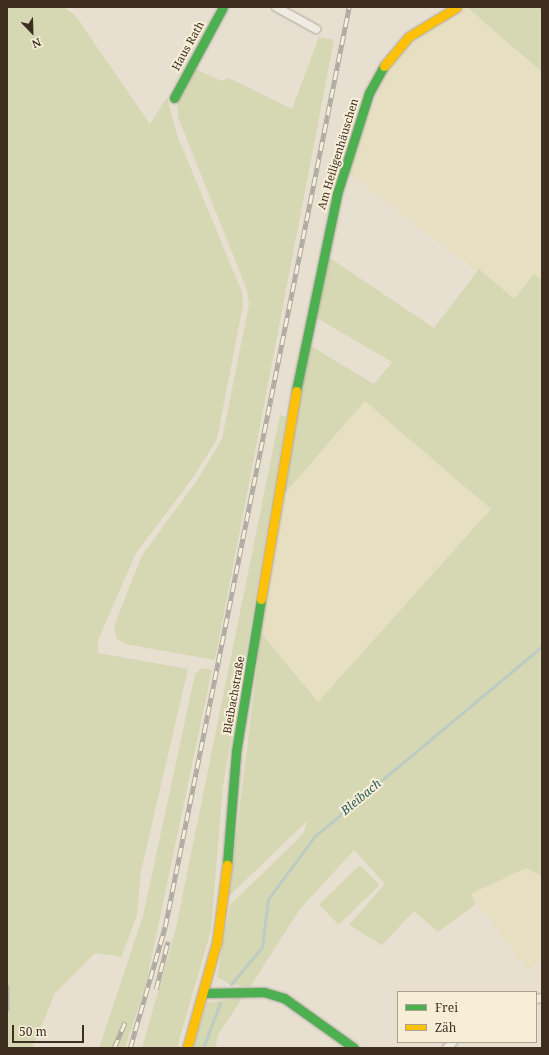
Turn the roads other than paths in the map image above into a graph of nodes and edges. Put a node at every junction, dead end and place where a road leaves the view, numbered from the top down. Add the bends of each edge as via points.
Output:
1 (223, 7) edge
2 (276, 7) edge
3 (457, 7) edge
4 (316, 29) dead end
5 (174, 98) dead end
6 (304, 344) joint
7 (204, 993) junction
8 (187, 1048) edge
9 (354, 1048) edge

1 - 5 main road, Haus Rath
2 - 4 street
3 - 6 main road, Am Heiligenhäuschen via 408,37 376,77 337,194
6 - 7 main road, Bleibachstraße via 236,752 225,897
7 - 8 main road, Bleibachstraße
7 - 9 main road via 264,992 284,998

